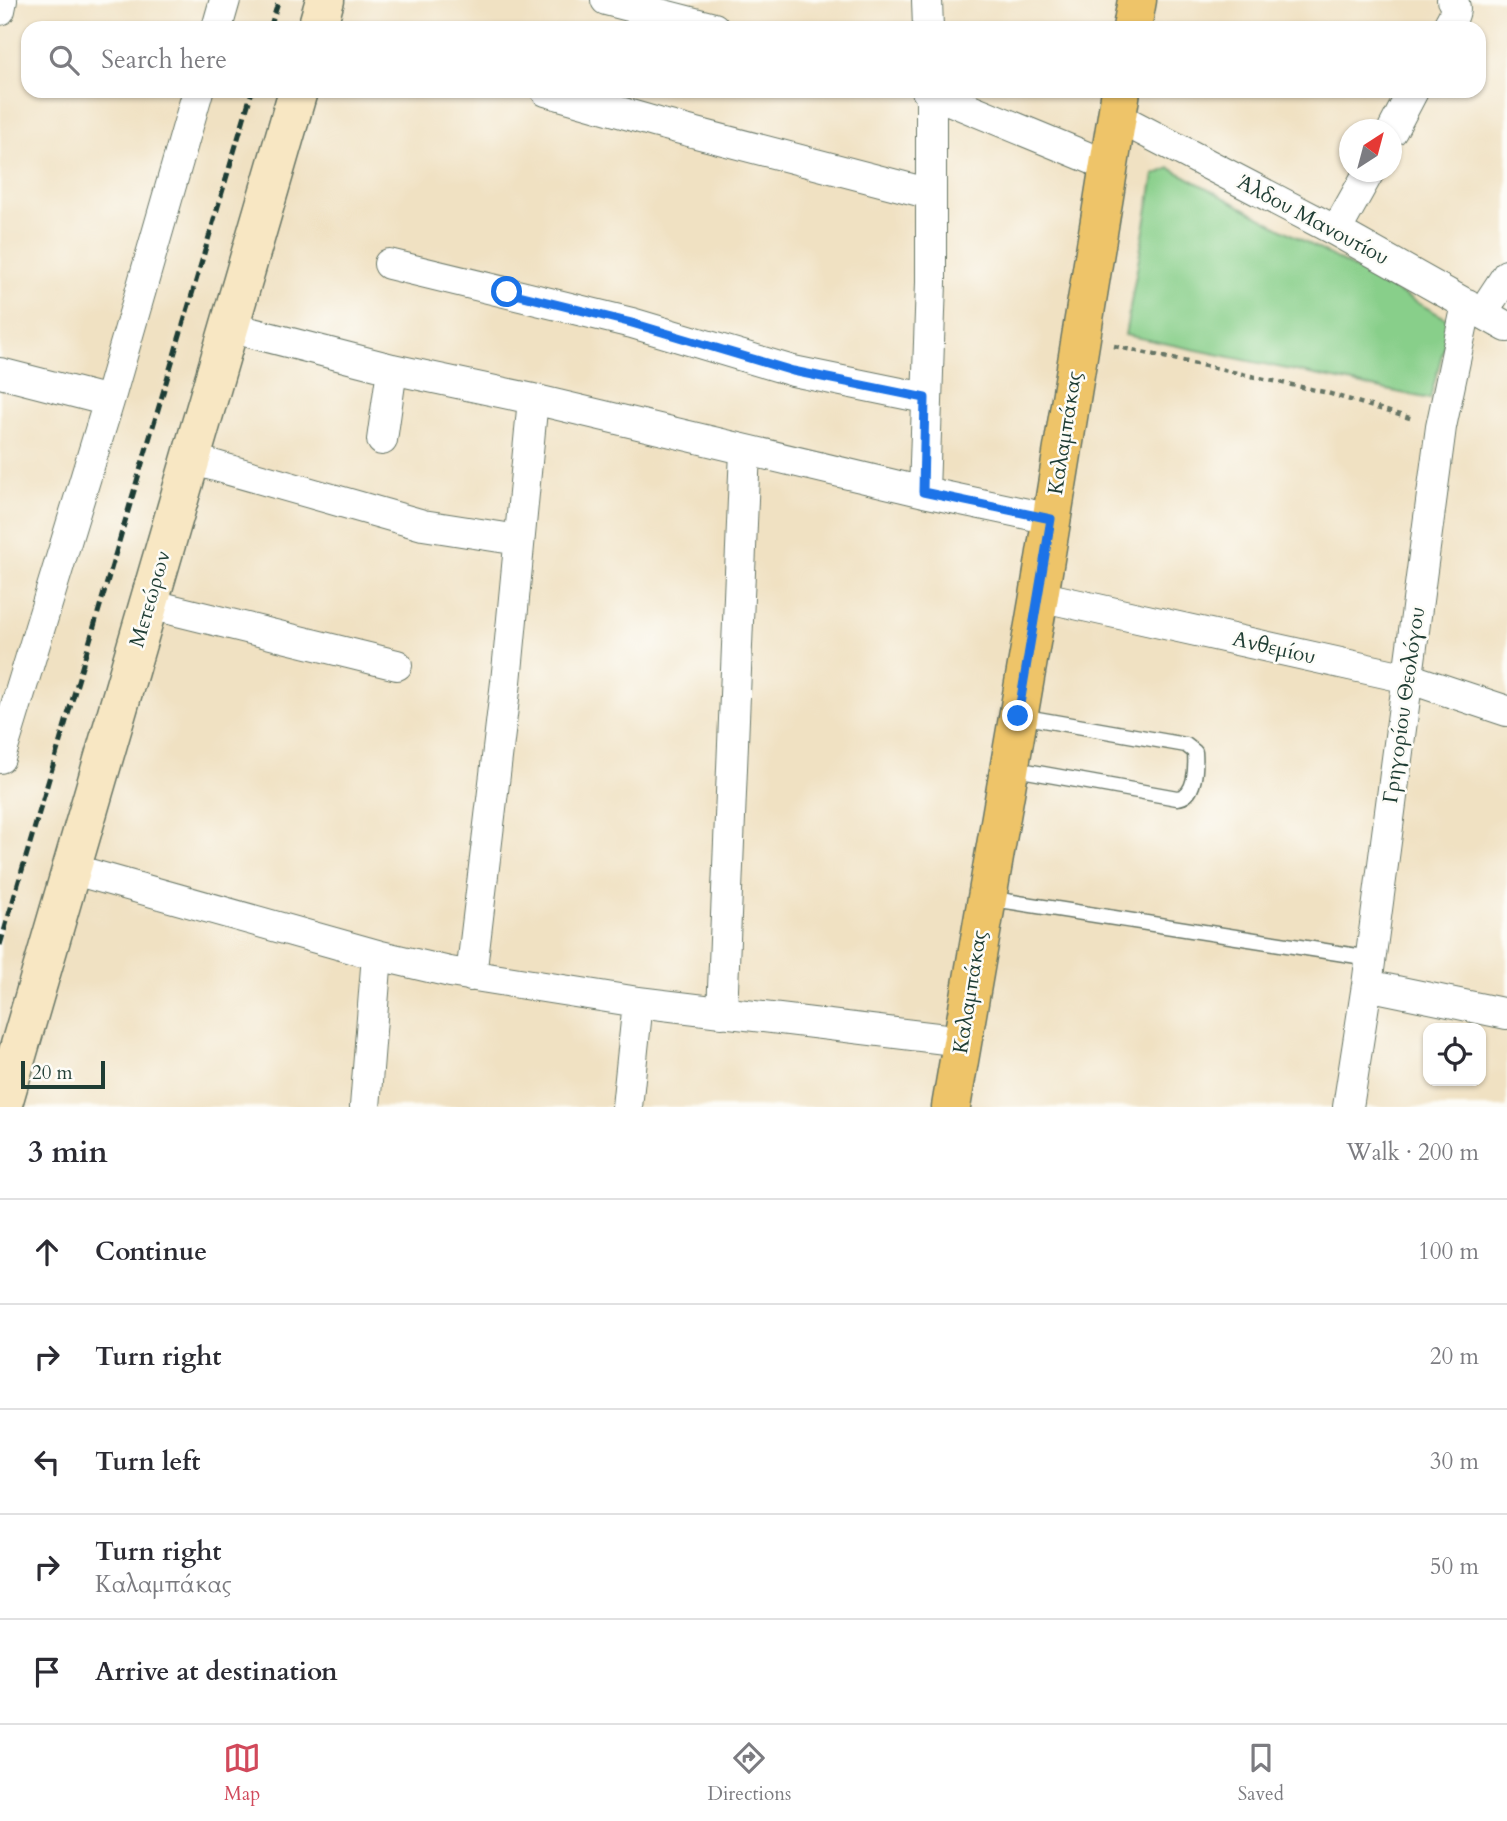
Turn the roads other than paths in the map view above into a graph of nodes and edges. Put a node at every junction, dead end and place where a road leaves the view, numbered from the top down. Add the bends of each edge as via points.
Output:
1 (2, 0) edge
2 (225, 0) edge
3 (606, 0) edge
4 (927, 0) edge
5 (1137, 0) edge
6 (1452, 0) edge
7 (0, 7) edge
8 (219, 21) edge
9 (687, 21) edge
10 (928, 21) edge
11 (1133, 21) edge
12 (1450, 21) edge
13 (196, 98) edge
14 (296, 98) edge
15 (570, 98) edge
16 (929, 98) edge
17 (944, 98) edge
18 (1409, 98) edge
19 (1119, 104) edge
20 (1398, 119) edge
21 (1109, 166) junction
22 (1363, 182) edge
23 (931, 194) junction
24 (1336, 231) junction
25 (389, 264) dead end
26 (1507, 275) edge
27 (1485, 315) edge
28 (229, 327) junction
29 (392, 369) junction
30 (0, 373) edge
31 (925, 398) junction
32 (533, 399) junction
33 (109, 401) junction
34 (382, 440) dead end
35 (745, 450) junction
36 (191, 459) junction
37 (923, 492) junction
38 (1051, 519) junction
39 (519, 540) junction
40 (1039, 596) junction
41 (149, 604) junction
42 (397, 665) dead end
43 (1408, 678) junction
44 (1507, 711) edge
45 (1018, 716) junction
46 (5, 723) edge
47 (0, 758) edge
48 (1008, 768) junction
49 (71, 869) junction
50 (985, 898) junction
51 (377, 955) junction
52 (1369, 972) junction
53 (471, 976) junction
54 (638, 1002) junction
55 (722, 1013) junction
56 (1507, 1014) edge
57 (962, 1041) junction
58 (2, 1107) edge
59 (365, 1107) edge
60 (627, 1107) edge
61 (951, 1107) edge
62 (1348, 1107) edge

1 - 7 street
2 - 8 street
3 - 9 street
4 - 10 street
5 - 11 main road
6 - 12 street via 1455,11
13 - 33 street
14 - 28 street, Μετεώρων
15 - 23 street
16 - 23 street
17 - 21 street
18 - 20 street
19 - 21 main road, Καλαμπάκας
19 - 24 street, Άλδου Μανουτίου
21 - 38 main road, Καλαμπάκας
22 - 24 street
23 - 31 street
24 - 27 street, Άλδου Μανουτίου
25 - 31 street via 632,323 793,371
26 - 27 street
27 - 43 street, Γρηγορίου Θεολόγου via 1441,427
28 - 29 street
28 - 36 street, Μετεώρων
29 - 32 street
29 - 34 street
30 - 33 street
31 - 37 street
32 - 35 street
32 - 39 street
33 - 46 street
35 - 37 street
35 - 55 street
36 - 39 street via 423,525
36 - 41 street, Μετεώρων
37 - 38 street
38 - 40 main road, Καλαμπάκας
39 - 53 street
40 - 43 street, Ανθεμίου
40 - 45 main road, Καλαμπάκας
41 - 42 street
41 - 49 street, Μετεώρων
43 - 44 street, Ανθεμίου
43 - 52 street, Γρηγορίου Θεολόγου
45 - 48 main road, Καλαμπάκας
45 - 48 lane via 1186,745 1195,752 1191,788 1177,798
46 - 47 street
48 - 50 main road, Καλαμπάκας
49 - 51 street
49 - 58 street, Μετεώρων
50 - 52 lane
50 - 57 main road, Καλαμπάκας
51 - 53 street
51 - 59 street
52 - 56 street
52 - 62 street, Γρηγορίου Θεολόγου
53 - 54 street
54 - 55 street
54 - 60 street
55 - 57 street
57 - 61 main road, Καλαμπάκας

